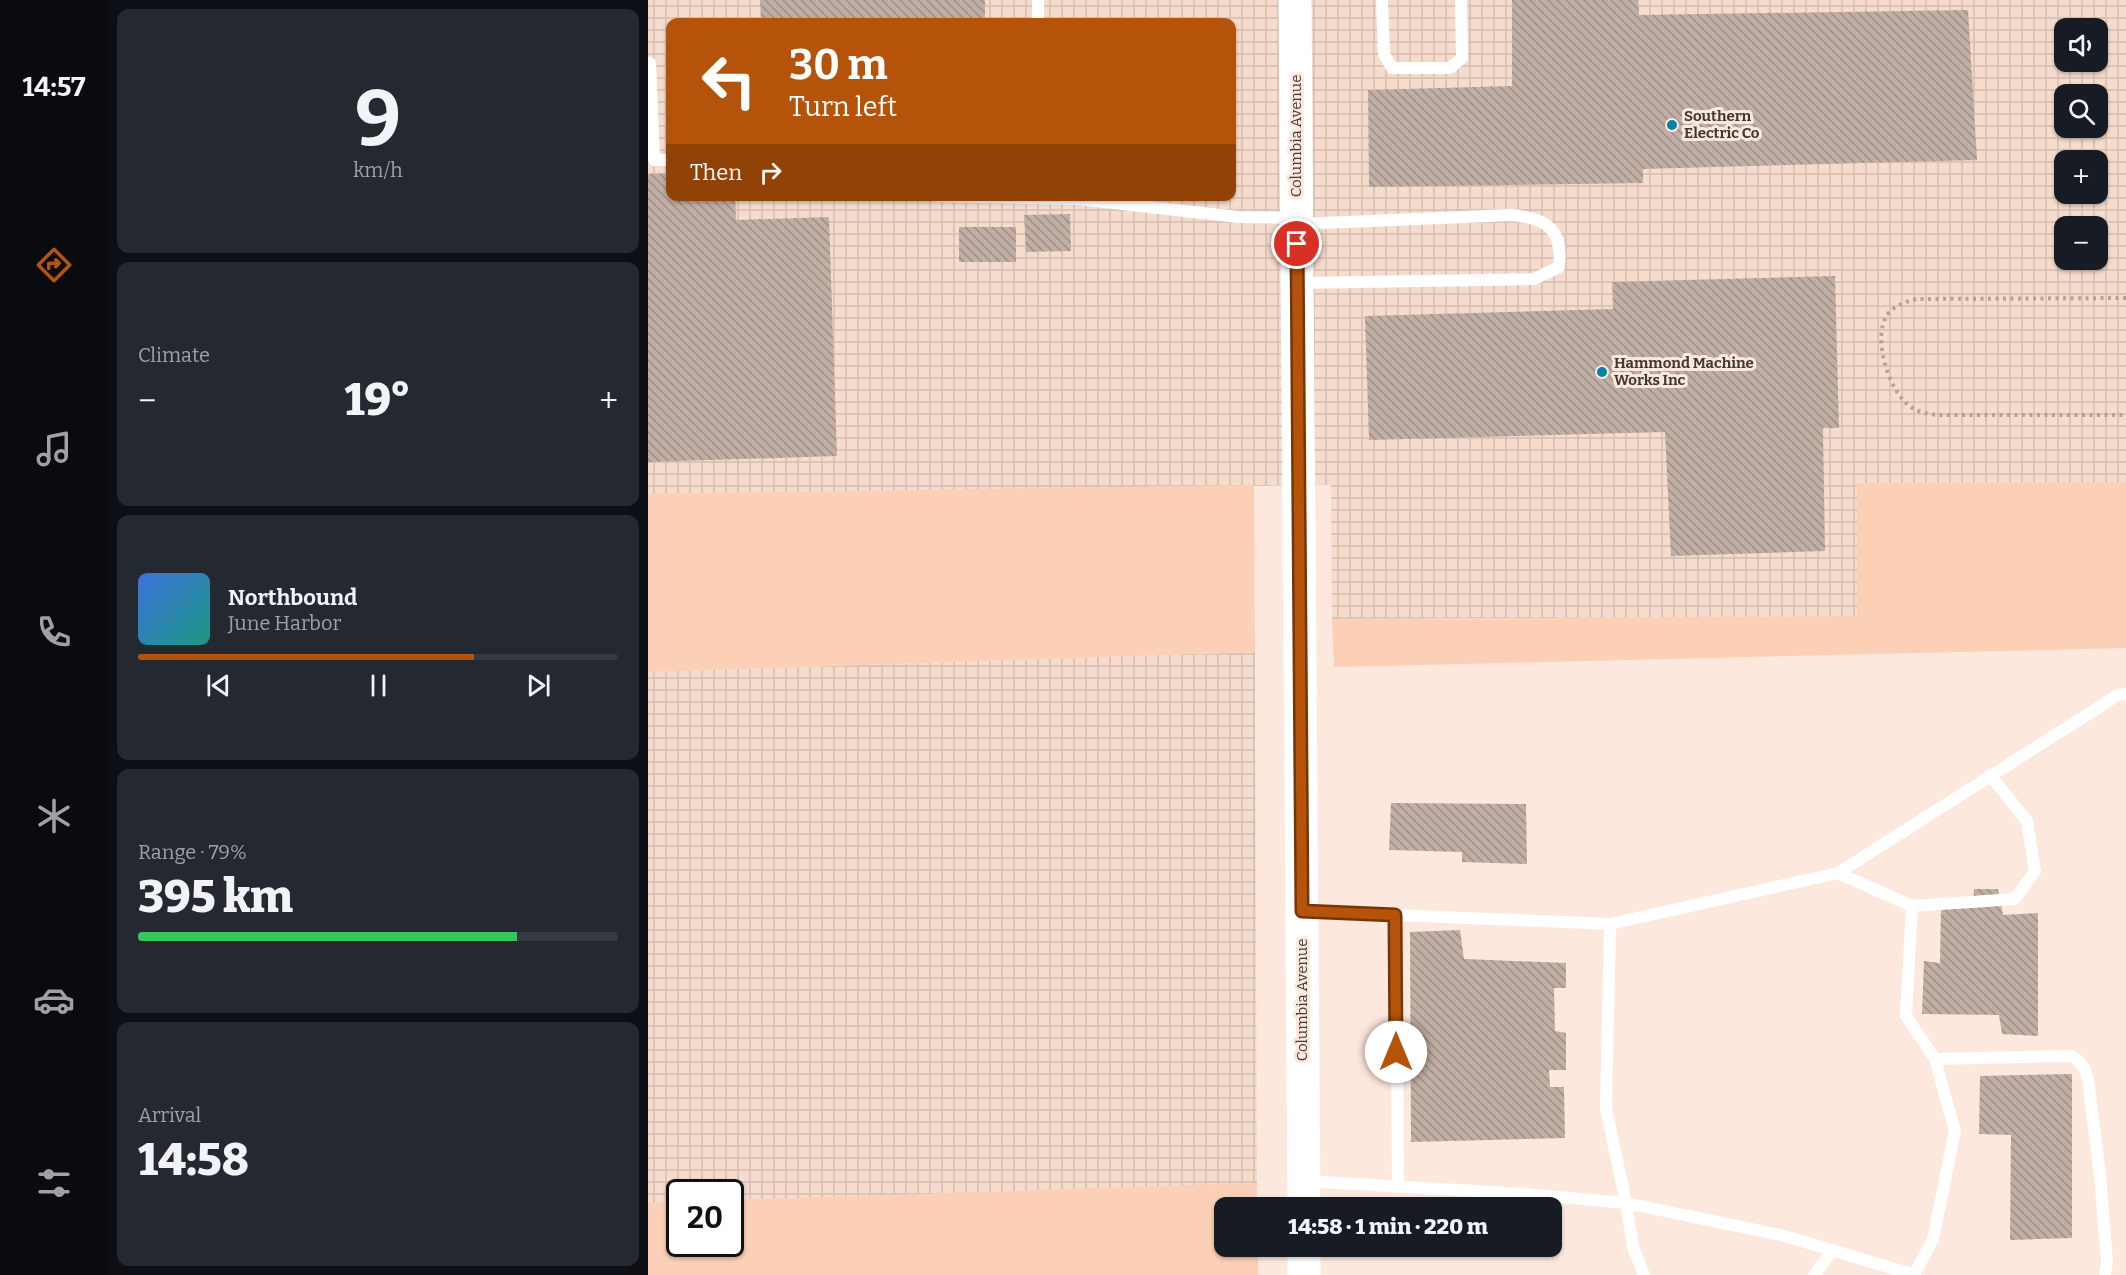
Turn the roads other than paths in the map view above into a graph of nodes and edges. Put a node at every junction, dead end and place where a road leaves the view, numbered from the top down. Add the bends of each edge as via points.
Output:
1 (1038, 0) edge
2 (1295, 0) edge
3 (1382, 0) edge
4 (1461, 0) edge
5 (1038, 18) edge
6 (650, 63) dead end
7 (666, 160) edge
8 (1096, 201) edge
9 (1296, 221) junction
10 (1297, 284) junction
11 (2126, 694) edge
12 (1990, 775) junction
13 (1838, 873) junction
14 (1912, 906) junction
15 (1302, 911) junction
16 (1395, 915) junction
17 (1610, 924) junction
18 (1935, 1059) junction
19 (1398, 1186) junction
20 (1304, 1194) edge
21 (1626, 1203) junction
22 (1833, 1250) junction
23 (1304, 1257) edge
24 (1304, 1275) edge
25 (1644, 1275) edge
26 (1815, 1275) edge
27 (1914, 1275) edge
28 (2105, 1275) edge

1 - 5 lane
2 - 9 street, Columbia Avenue
3 - 4 lane via 1384,54 1392,68 1450,68 1462,58
6 - 7 lane via 654,160
8 - 9 lane
9 - 10 street, Columbia Avenue
9 - 10 lane via 1511,215 1545,224 1555,233 1561,249 1559,267 1534,279
10 - 15 street, Columbia Avenue
11 - 12 lane via 2118,695
12 - 13 lane
12 - 14 lane via 2027,821 2035,871 2015,899
13 - 14 lane
13 - 17 lane
14 - 18 lane via 1906,1016
15 - 16 lane
15 - 20 street, Columbia Avenue
16 - 17 lane
16 - 19 lane
17 - 21 lane via 1606,1108
18 - 27 lane via 1955,1131 1933,1239
18 - 28 lane via 2071,1056 2080,1061 2088,1080 2100,1175
19 - 20 lane
19 - 21 lane
21 - 22 lane via 1785,1236
21 - 25 lane via 1633,1247
22 - 26 lane
22 - 27 lane
23 - 24 street

